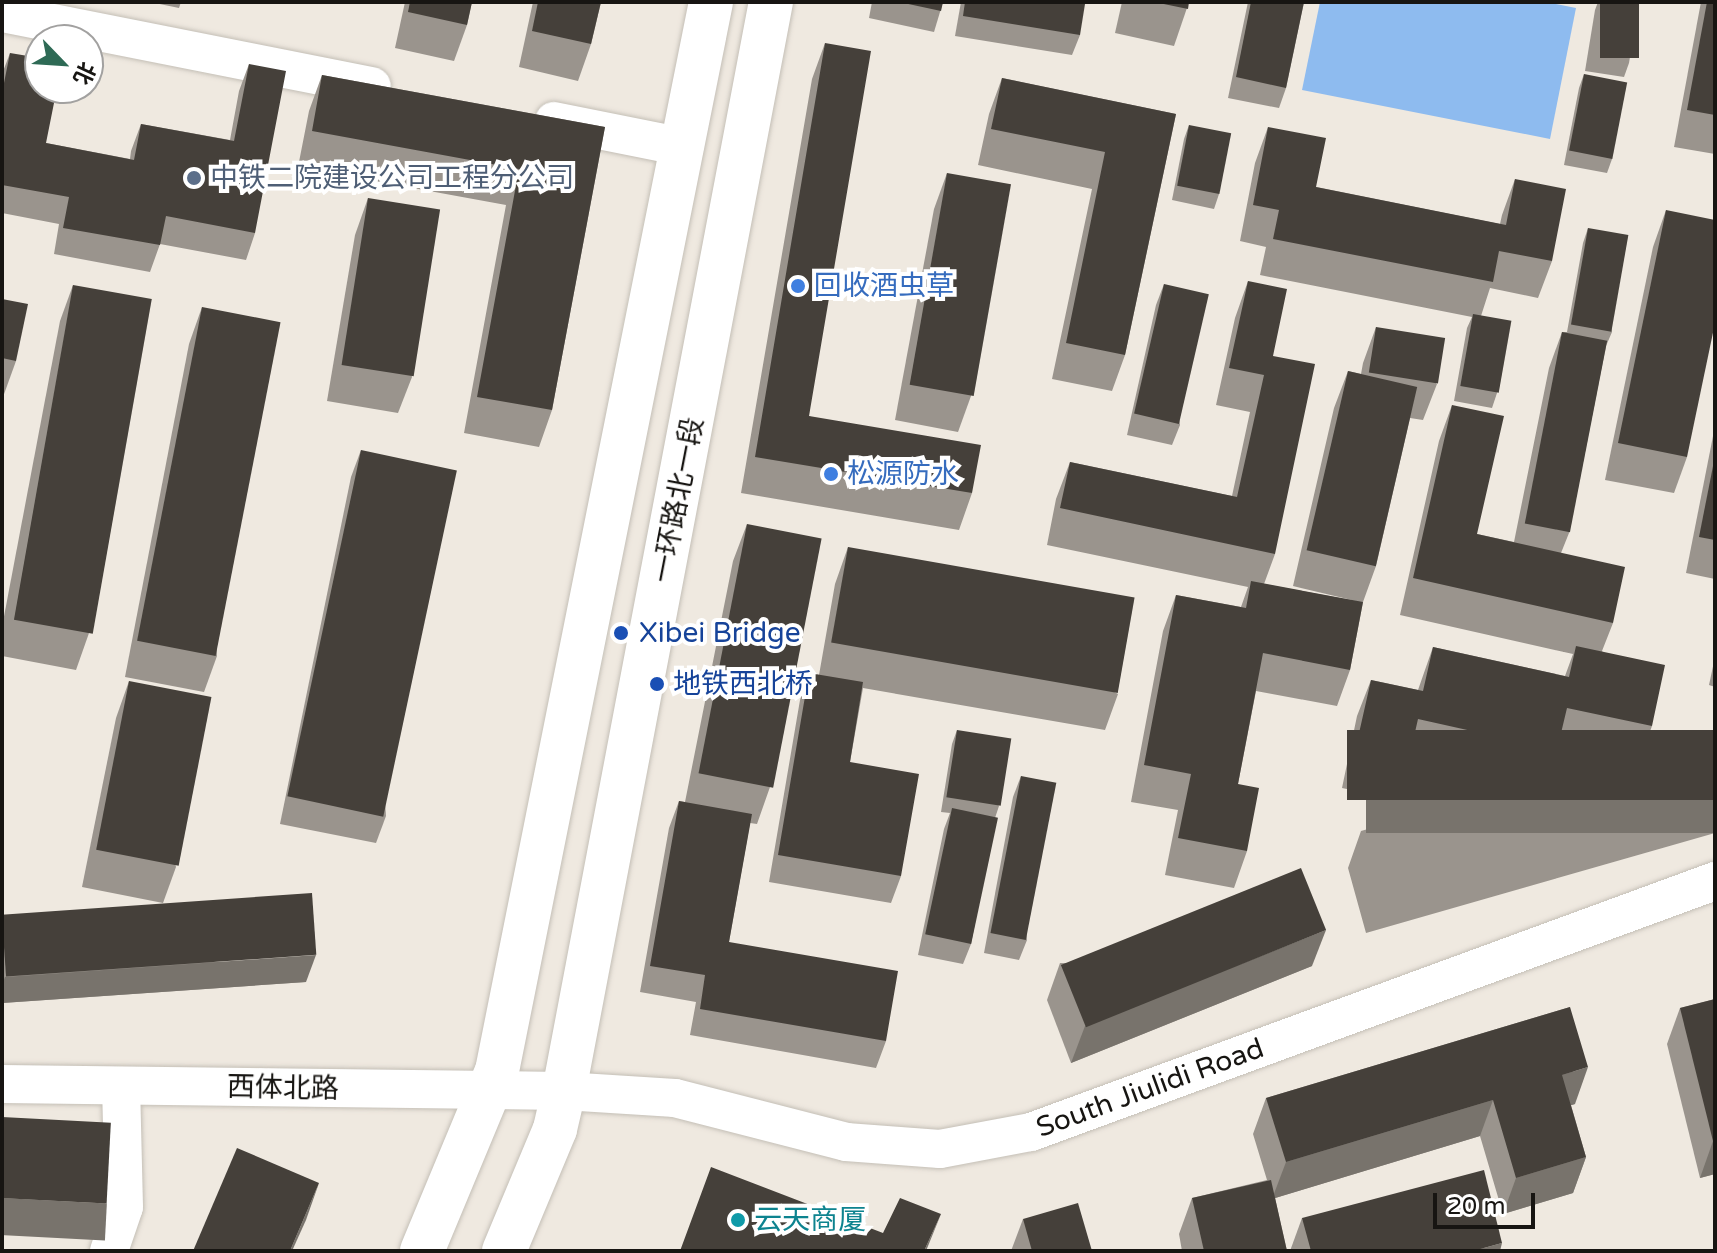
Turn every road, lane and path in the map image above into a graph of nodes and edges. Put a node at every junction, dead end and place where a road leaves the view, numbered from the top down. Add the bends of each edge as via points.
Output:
1 (711, 2) edge
2 (771, 2) edge
3 (2, 13) edge
4 (405, 92) edge
5 (514, 113) edge
6 (684, 147) junction
7 (1715, 881) edge
8 (492, 1081) junction
9 (2, 1084) edge
10 (121, 1086) junction
11 (564, 1091) junction
12 (109, 1251) edge
13 (422, 1251) edge
14 (504, 1251) edge

1 - 6 main road
2 - 11 main road, 一环路北一段
3 - 4 street
5 - 6 street
6 - 8 main road
7 - 11 street, South Jiulidi Road via 1031,1132 955,1146 846,1142 675,1098
8 - 10 street, 西体北路
8 - 11 street, 西体北路
8 - 13 main road via 470,1145
9 - 10 street, 西体北路
10 - 12 street via 124,1207
11 - 14 main road, 一环路北一段 via 555,1129

